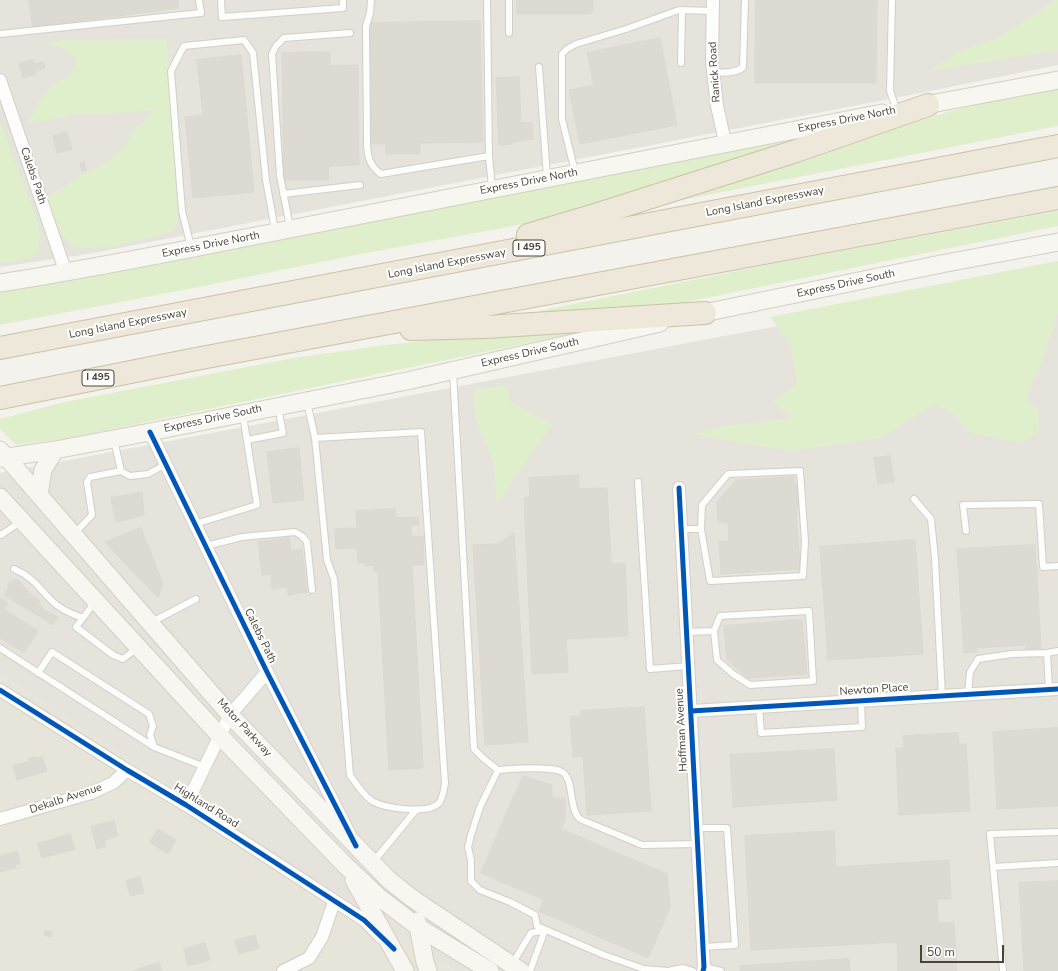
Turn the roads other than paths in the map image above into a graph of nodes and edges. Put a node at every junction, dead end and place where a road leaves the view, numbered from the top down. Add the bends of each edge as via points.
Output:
1 (199, 0) edge
2 (221, 0) edge
3 (344, 0) edge
4 (371, 0) edge
5 (487, 0) edge
6 (509, 0) edge
7 (745, 0) edge
8 (892, 0) edge
9 (713, 5) edge
10 (682, 10) junction
11 (350, 33) dead end
12 (509, 33) dead end
13 (0, 34) edge
14 (680, 63) dead end
15 (539, 67) dead end
16 (713, 73) junction
17 (0, 80) edge
18 (1058, 80) edge
19 (928, 105) junction
20 (897, 110) junction
21 (725, 142) junction
22 (1058, 146) edge
23 (489, 156) junction
24 (576, 173) junction
25 (547, 179) junction
26 (360, 184) dead end
27 (493, 190) junction
28 (283, 194) junction
29 (1058, 198) edge
30 (282, 231) junction
31 (1058, 242) edge
32 (191, 249) junction
33 (66, 273) junction
34 (0, 283) edge
35 (287, 294) junction
36 (705, 313) junction
37 (362, 328) junction
38 (0, 348) edge
39 (453, 371) junction
40 (0, 398) edge
41 (307, 400) junction
42 (278, 406) junction
43 (242, 413) junction
44 (150, 432) junction
45 (315, 438) junction
46 (114, 439) junction
47 (247, 440) junction
48 (55, 450) junction
49 (2, 455) edge
50 (166, 464) junction
51 (121, 471) junction
52 (638, 482) dead end
53 (679, 488) dead end
54 (39, 495) junction
55 (0, 497) edge
56 (914, 499) dead end
57 (22, 520) junction
58 (195, 524) junction
59 (680, 529) junction
60 (701, 529) junction
61 (966, 531) dead end
62 (74, 534) junction
63 (0, 535) edge
64 (206, 546) junction
65 (1058, 566) edge
66 (14, 569) dead end
67 (312, 590) dead end
68 (196, 600) dead end
69 (96, 601) junction
70 (83, 618) junction
71 (151, 623) junction
72 (714, 631) junction
73 (686, 632) junction
74 (138, 647) junction
75 (0, 648) edge
76 (1058, 651) edge
77 (1047, 653) junction
78 (688, 666) junction
79 (267, 672) junction
80 (38, 673) junction
81 (1054, 689) edge
82 (0, 690) edge
83 (968, 694) junction
84 (942, 696) junction
85 (861, 701) junction
86 (759, 707) junction
87 (691, 712) junction
88 (230, 715) junction
89 (220, 736) junction
90 (154, 747) junction
91 (205, 767) junction
92 (127, 770) junction
93 (498, 770) junction
94 (186, 804) junction
95 (416, 810) junction
96 (0, 819) edge
97 (697, 828) junction
98 (1058, 832) edge
99 (698, 844) junction
100 (356, 846) junction
101 (373, 863) junction
102 (1058, 863) edge
103 (345, 865) junction
104 (993, 867) junction
105 (413, 899) junction
106 (334, 902) junction
107 (418, 927) junction
108 (545, 930) junction
109 (703, 947) junction
110 (394, 949) junction
111 (516, 968) edge
112 (700, 970) edge
113 (283, 971) edge
114 (405, 971) edge
115 (428, 971) edge
116 (490, 971) edge
117 (530, 971) edge
118 (721, 971) edge
119 (1004, 971) edge

1 - 13 lane via 201,13
2 - 3 lane via 222,17 343,8
4 - 23 lane via 366,26 367,152 374,168 381,174
5 - 23 lane
6 - 12 lane
7 - 16 lane via 743,67 737,71
8 - 20 lane via 890,91
9 - 10 lane
9 - 16 street, Ranick Road
10 - 14 lane
10 - 24 lane via 576,44 562,54 562,119
11 - 28 lane via 284,38 272,54
15 - 25 lane
16 - 21 street, Ranick Road
17 - 33 street, Calebs Path
18 - 19 main road, Express Drive North
19 - 20 main road, Express Drive North
19 - 35 highway via 796,151 537,232
20 - 21 main road, Express Drive North
21 - 24 main road, Express Drive North
22 - 35 highway, Long Island Expressway / I 495
23 - 27 lane
24 - 25 main road, Express Drive North
25 - 27 main road, Express Drive North
26 - 28 lane
27 - 30 main road, Express Drive North
28 - 30 lane
29 - 37 highway, I 495
30 - 32 main road, Express Drive North
30 - 32 lane via 266,180 253,53 244,40 184,46 170,71 182,210
31 - 36 main road, Express Drive South
32 - 33 main road, Express Drive North
33 - 34 main road, Express Drive North
35 - 38 highway, Long Island Expressway / I 495
36 - 37 highway via 486,327
36 - 39 main road, Express Drive South
37 - 40 highway, I 495
39 - 41 main road, Express Drive South
39 - 93 lane via 474,749
41 - 42 main road, Express Drive South
41 - 45 lane
42 - 43 main road, Express Drive South
42 - 47 lane via 283,433
43 - 44 main road, Express Drive South
43 - 47 lane
44 - 46 main road, Express Drive South
44 - 50 street, Calebs Path
45 - 95 lane via 327,560 334,580 350,775 371,800 382,806
45 - 95 lane via 421,432 446,783 438,804 431,808
46 - 48 main road, Express Drive South
46 - 51 lane
47 - 58 lane via 257,504
48 - 49 main road, Express Drive South
48 - 54 main road via 43,470
49 - 54 main road, Motor Parkway
50 - 51 lane via 148,474 130,476
50 - 58 street, Calebs Path
51 - 62 lane via 90,477 87,482 92,515
52 - 78 lane via 650,669
53 - 59 street, Hoffman Avenue
54 - 62 main road, Motor Parkway
55 - 57 main road, Motor Parkway
56 - 84 lane via 930,519 935,559
57 - 63 lane
57 - 69 main road, Motor Parkway
58 - 64 street, Calebs Path
59 - 60 lane
59 - 73 street, Hoffman Avenue
60 - 60 lane via 702,505 728,474 800,470 805,541 802,576 710,581
61 - 65 lane via 963,505 1039,504 1043,567
62 - 71 main road, Motor Parkway
64 - 67 lane via 242,537 295,532 307,542
64 - 79 street, Calebs Path
66 - 70 lane via 26,574 51,600 69,613
68 - 71 lane
69 - 70 lane
69 - 74 main road, Motor Parkway
70 - 74 lane via 76,627 113,655 123,659
71 - 88 main road, Motor Parkway
72 - 72 lane via 720,616 809,611 813,681 750,685 717,660
72 - 73 lane
73 - 78 street, Hoffman Avenue
74 - 89 main road, Motor Parkway
75 - 80 lane
76 - 77 lane
77 - 81 lane
77 - 83 lane via 1012,654 978,659 970,672
78 - 87 street, Hoffman Avenue
79 - 88 street
79 - 100 street, Calebs Path
80 - 90 lane
80 - 90 lane via 52,652 149,714 153,726 150,735
81 - 83 street, Newton Place
82 - 92 street, Highland Road
83 - 84 street, Newton Place
84 - 85 street, Newton Place
85 - 86 street, Newton Place
85 - 86 lane via 862,727 854,728 761,733
86 - 87 street, Newton Place
87 - 97 street, Hoffman Avenue
88 - 89 street
88 - 100 main road, Motor Parkway
89 - 91 street
89 - 103 main road, Motor Parkway
90 - 91 lane
91 - 94 street
92 - 94 street, Highland Road
92 - 96 street, Dekalb Avenue via 113,783 91,793
93 - 99 lane via 560,771 568,778 574,811 579,819 642,844
93 - 108 lane via 480,807 468,847 471,881 480,890 534,915 537,926
94 - 106 street, Highland Road
95 - 101 lane
97 - 99 street, Hoffman Avenue
97 - 109 lane via 727,828 735,945
98 - 104 lane via 990,834
99 - 109 street, Hoffman Avenue
100 - 101 main road, Motor Parkway
101 - 105 main road, Motor Parkway
102 - 104 lane
103 - 107 main road, Motor Parkway via 380,898
103 - 110 main road
104 - 119 lane
105 - 107 main road
105 - 111 main road, Motor Parkway
106 - 110 street, Highland Road via 364,920
106 - 113 street via 322,937 309,958
107 - 115 main road
107 - 116 main road, Motor Parkway
108 - 111 lane via 531,933
108 - 112 lane via 644,969
108 - 117 lane
109 - 112 street, Hoffman Avenue
110 - 114 main road
112 - 118 lane

